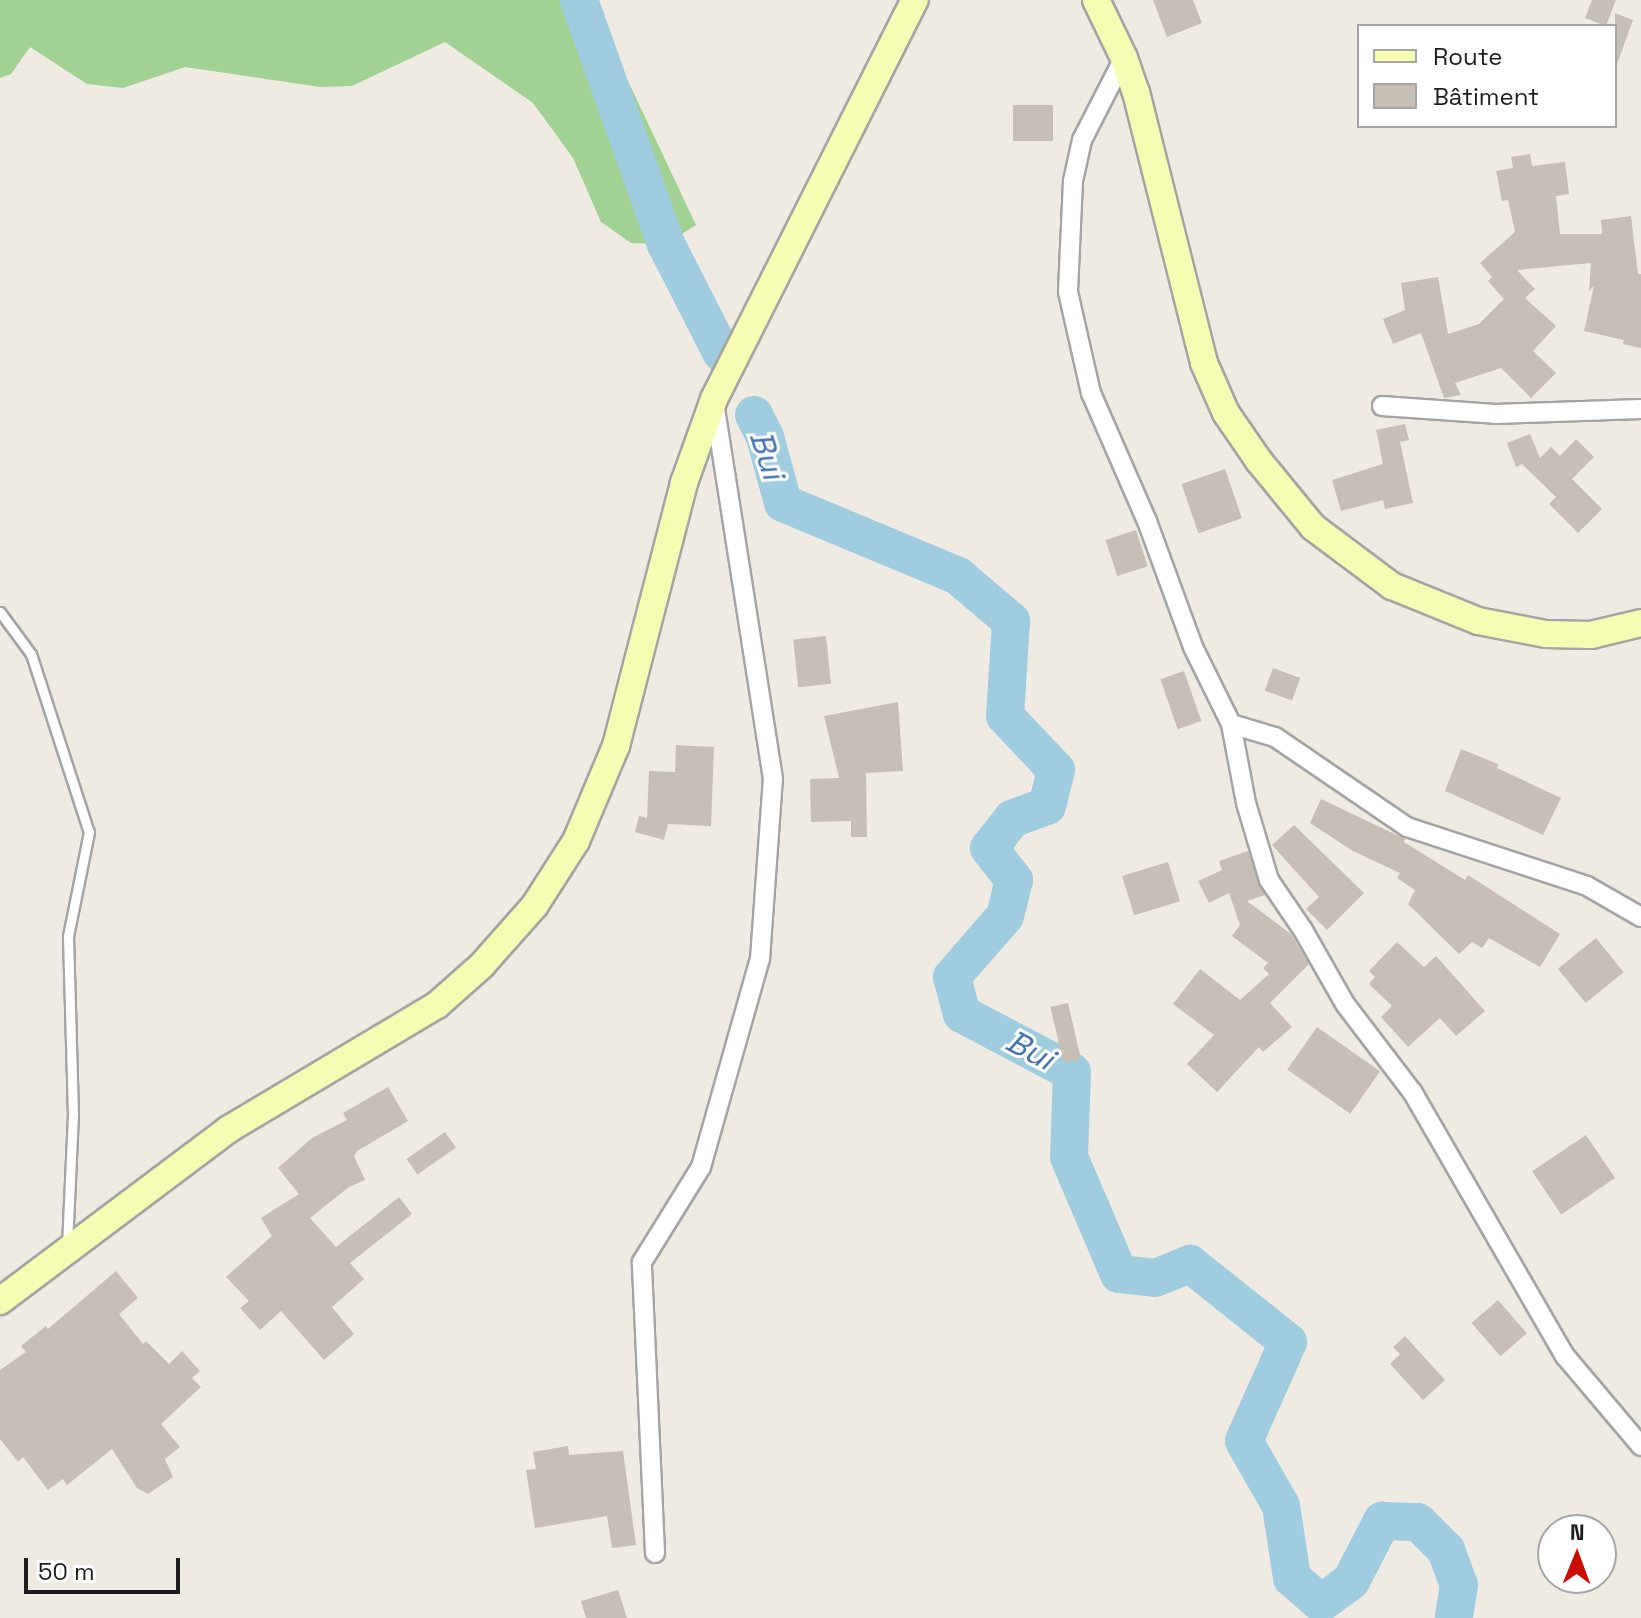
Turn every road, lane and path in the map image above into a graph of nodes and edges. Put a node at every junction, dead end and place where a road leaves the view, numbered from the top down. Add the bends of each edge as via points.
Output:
1 (915, 0) edge
2 (1096, 0) edge
3 (1124, 58) junction
4 (714, 399) junction
5 (1382, 406) dead end
6 (1641, 409) edge
7 (0, 612) edge
8 (1641, 623) edge
9 (1231, 724) junction
10 (1641, 917) edge
11 (67, 1252) junction
12 (0, 1301) edge
13 (1641, 1446) edge
14 (655, 1553) dead end

1 - 4 main road
2 - 3 main road
3 - 8 main road via 1204,363 1226,413 1313,527 1392,586 1478,621 1546,634 1591,635
3 - 9 street via 1082,140 1073,181 1068,292 1091,393 1147,521 1193,647
4 - 11 main road via 684,483 616,746 576,841 535,905 482,965 437,1005 229,1129
4 - 14 street via 773,779 760,959 701,1167 642,1262
5 - 6 street via 1495,414
7 - 11 lane via 31,654 89,832 68,936 73,1114
9 - 10 street via 1275,737 1407,827 1587,886
9 - 13 street via 1246,803 1269,880 1345,1004 1413,1093 1565,1356
11 - 12 main road

